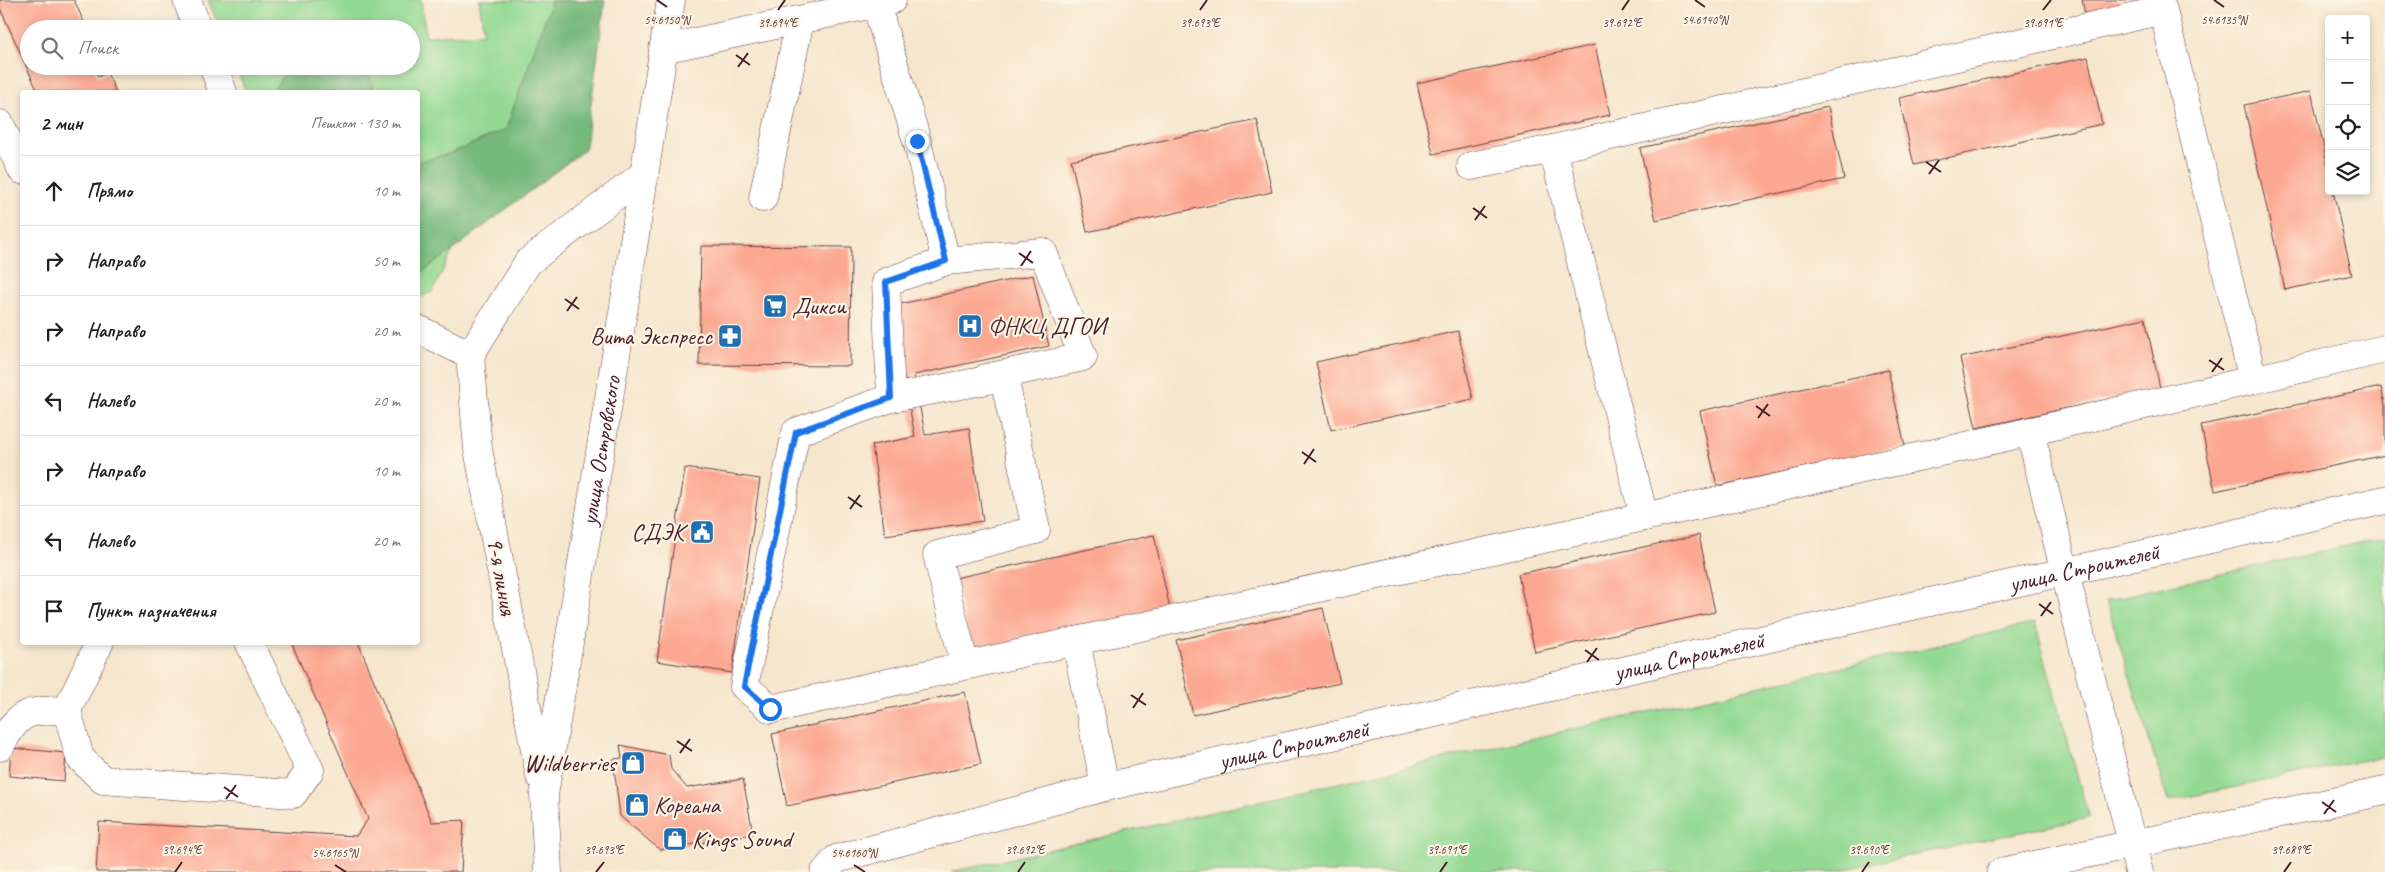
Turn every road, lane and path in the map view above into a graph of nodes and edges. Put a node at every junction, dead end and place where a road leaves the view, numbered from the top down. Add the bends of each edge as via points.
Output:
1 (187, 0) edge
2 (671, 0) edge
3 (884, 2) edge
4 (195, 20) edge
5 (800, 20) junction
6 (663, 49) junction
7 (216, 75) edge
8 (222, 90) edge
9 (0, 124) edge
10 (1553, 149) junction
11 (20, 166) edge
12 (1471, 166) dead end
13 (643, 175) junction
14 (763, 198) dead end
15 (946, 261) junction
16 (420, 330) edge
17 (2385, 349) edge
18 (470, 355) junction
19 (2253, 380) junction
20 (891, 398) junction
21 (2030, 431) junction
22 (2385, 500) edge
23 (1644, 517) junction
24 (2064, 572) junction
25 (1076, 641) junction
26 (99, 645) edge
27 (250, 645) edge
28 (965, 666) junction
29 (67, 710) junction
30 (0, 747) edge
31 (1105, 787) junction
32 (2385, 790) edge
33 (544, 795) junction
34 (2133, 844) junction
35 (548, 872) edge
36 (825, 872) edge
37 (2001, 872) edge
38 (2139, 872) edge

1 - 4 street
2 - 6 street, улица Островского
3 - 5 street
3 - 15 street
5 - 6 street
5 - 14 street
6 - 13 street, улица Островского
7 - 8 street
9 - 11 street
10 - 12 street
10 - 19 street via 2163,10
10 - 23 street
13 - 18 street via 528,262
13 - 33 street, улица Островского
15 - 20 street via 886,282
15 - 20 street via 1043,252 1083,357
16 - 18 street
17 - 19 street
18 - 33 street, 9-я линия via 478,449
19 - 21 street
20 - 28 street via 1004,377 1036,530 937,555
20 - 28 street via 796,432 744,686 770,709
21 - 23 street
21 - 24 street
22 - 24 street, улица Строителей
23 - 25 street
24 - 31 street, улица Строителей
24 - 34 street
25 - 28 street
25 - 31 street
26 - 29 street
27 - 29 street via 310,770 293,794 103,780 80,758
29 - 30 street via 34,710 12,724
31 - 36 street, улица Строителей via 836,859
32 - 34 street
33 - 35 street, улица Островского
34 - 37 street
34 - 38 street

